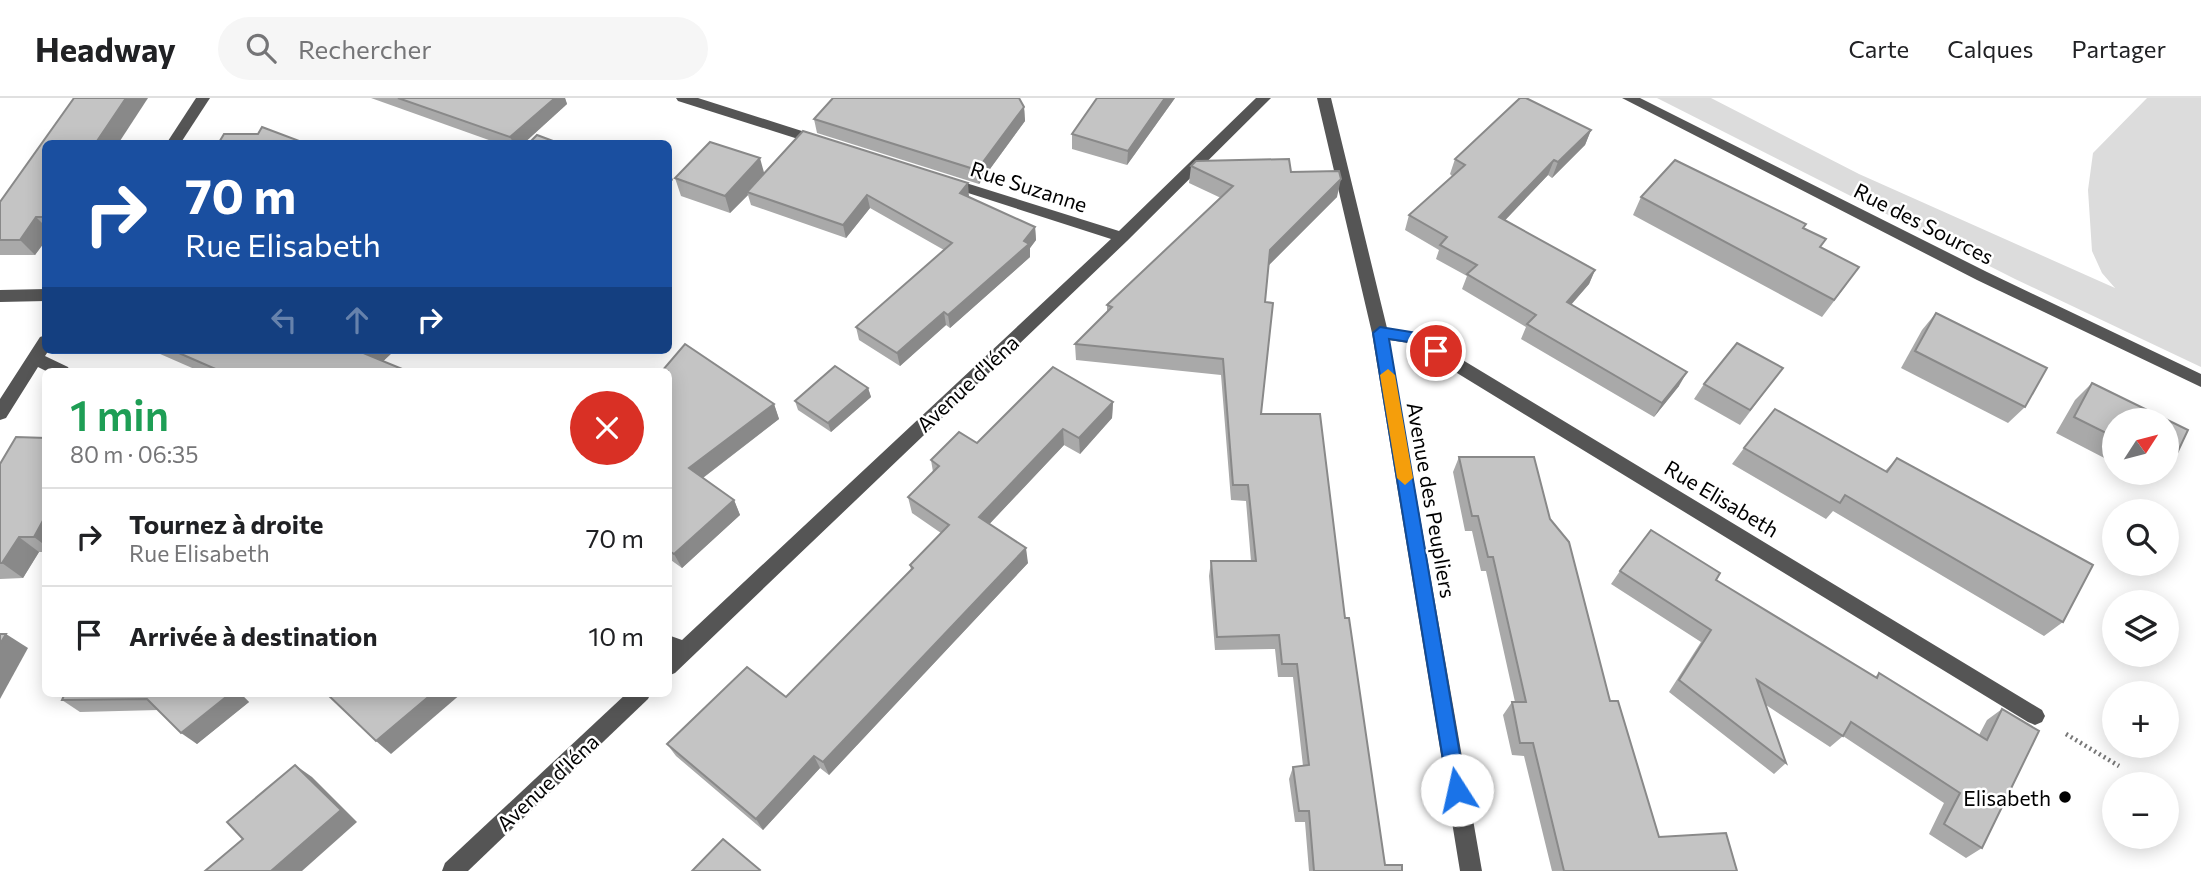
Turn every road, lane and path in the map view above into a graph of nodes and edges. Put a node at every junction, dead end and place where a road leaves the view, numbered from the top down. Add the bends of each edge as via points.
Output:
1 (202, 98) edge
2 (683, 98) edge
3 (1265, 98) edge
4 (1324, 98) edge
5 (1629, 98) edge
6 (176, 140) edge
7 (840, 148) edge
8 (932, 177) edge
9 (1122, 237) junction
10 (42, 295) edge
11 (0, 296) edge
12 (1380, 333) junction
13 (42, 347) edge
14 (32, 363) junction
15 (51, 368) edge
16 (2201, 381) edge
17 (0, 413) edge
18 (677, 647) edge
19 (637, 697) edge
20 (2035, 716) joint
21 (2119, 766) dead end
22 (453, 871) edge
23 (1471, 871) edge

1 - 6 street
2 - 7 street
3 - 9 street, Avenue d'Iéna
4 - 12 street, Avenue des Peupliers
5 - 16 street, Rue des Sources
8 - 9 street, Rue Suzanne
9 - 18 street, Avenue d'Iéna via 759,578
10 - 11 street
12 - 20 street, Rue Elisabeth via 1412,337
12 - 23 street, Avenue des Peupliers
13 - 14 street
14 - 15 street
14 - 17 street
19 - 22 street, Avenue d'Iéna
20 - 21 path

